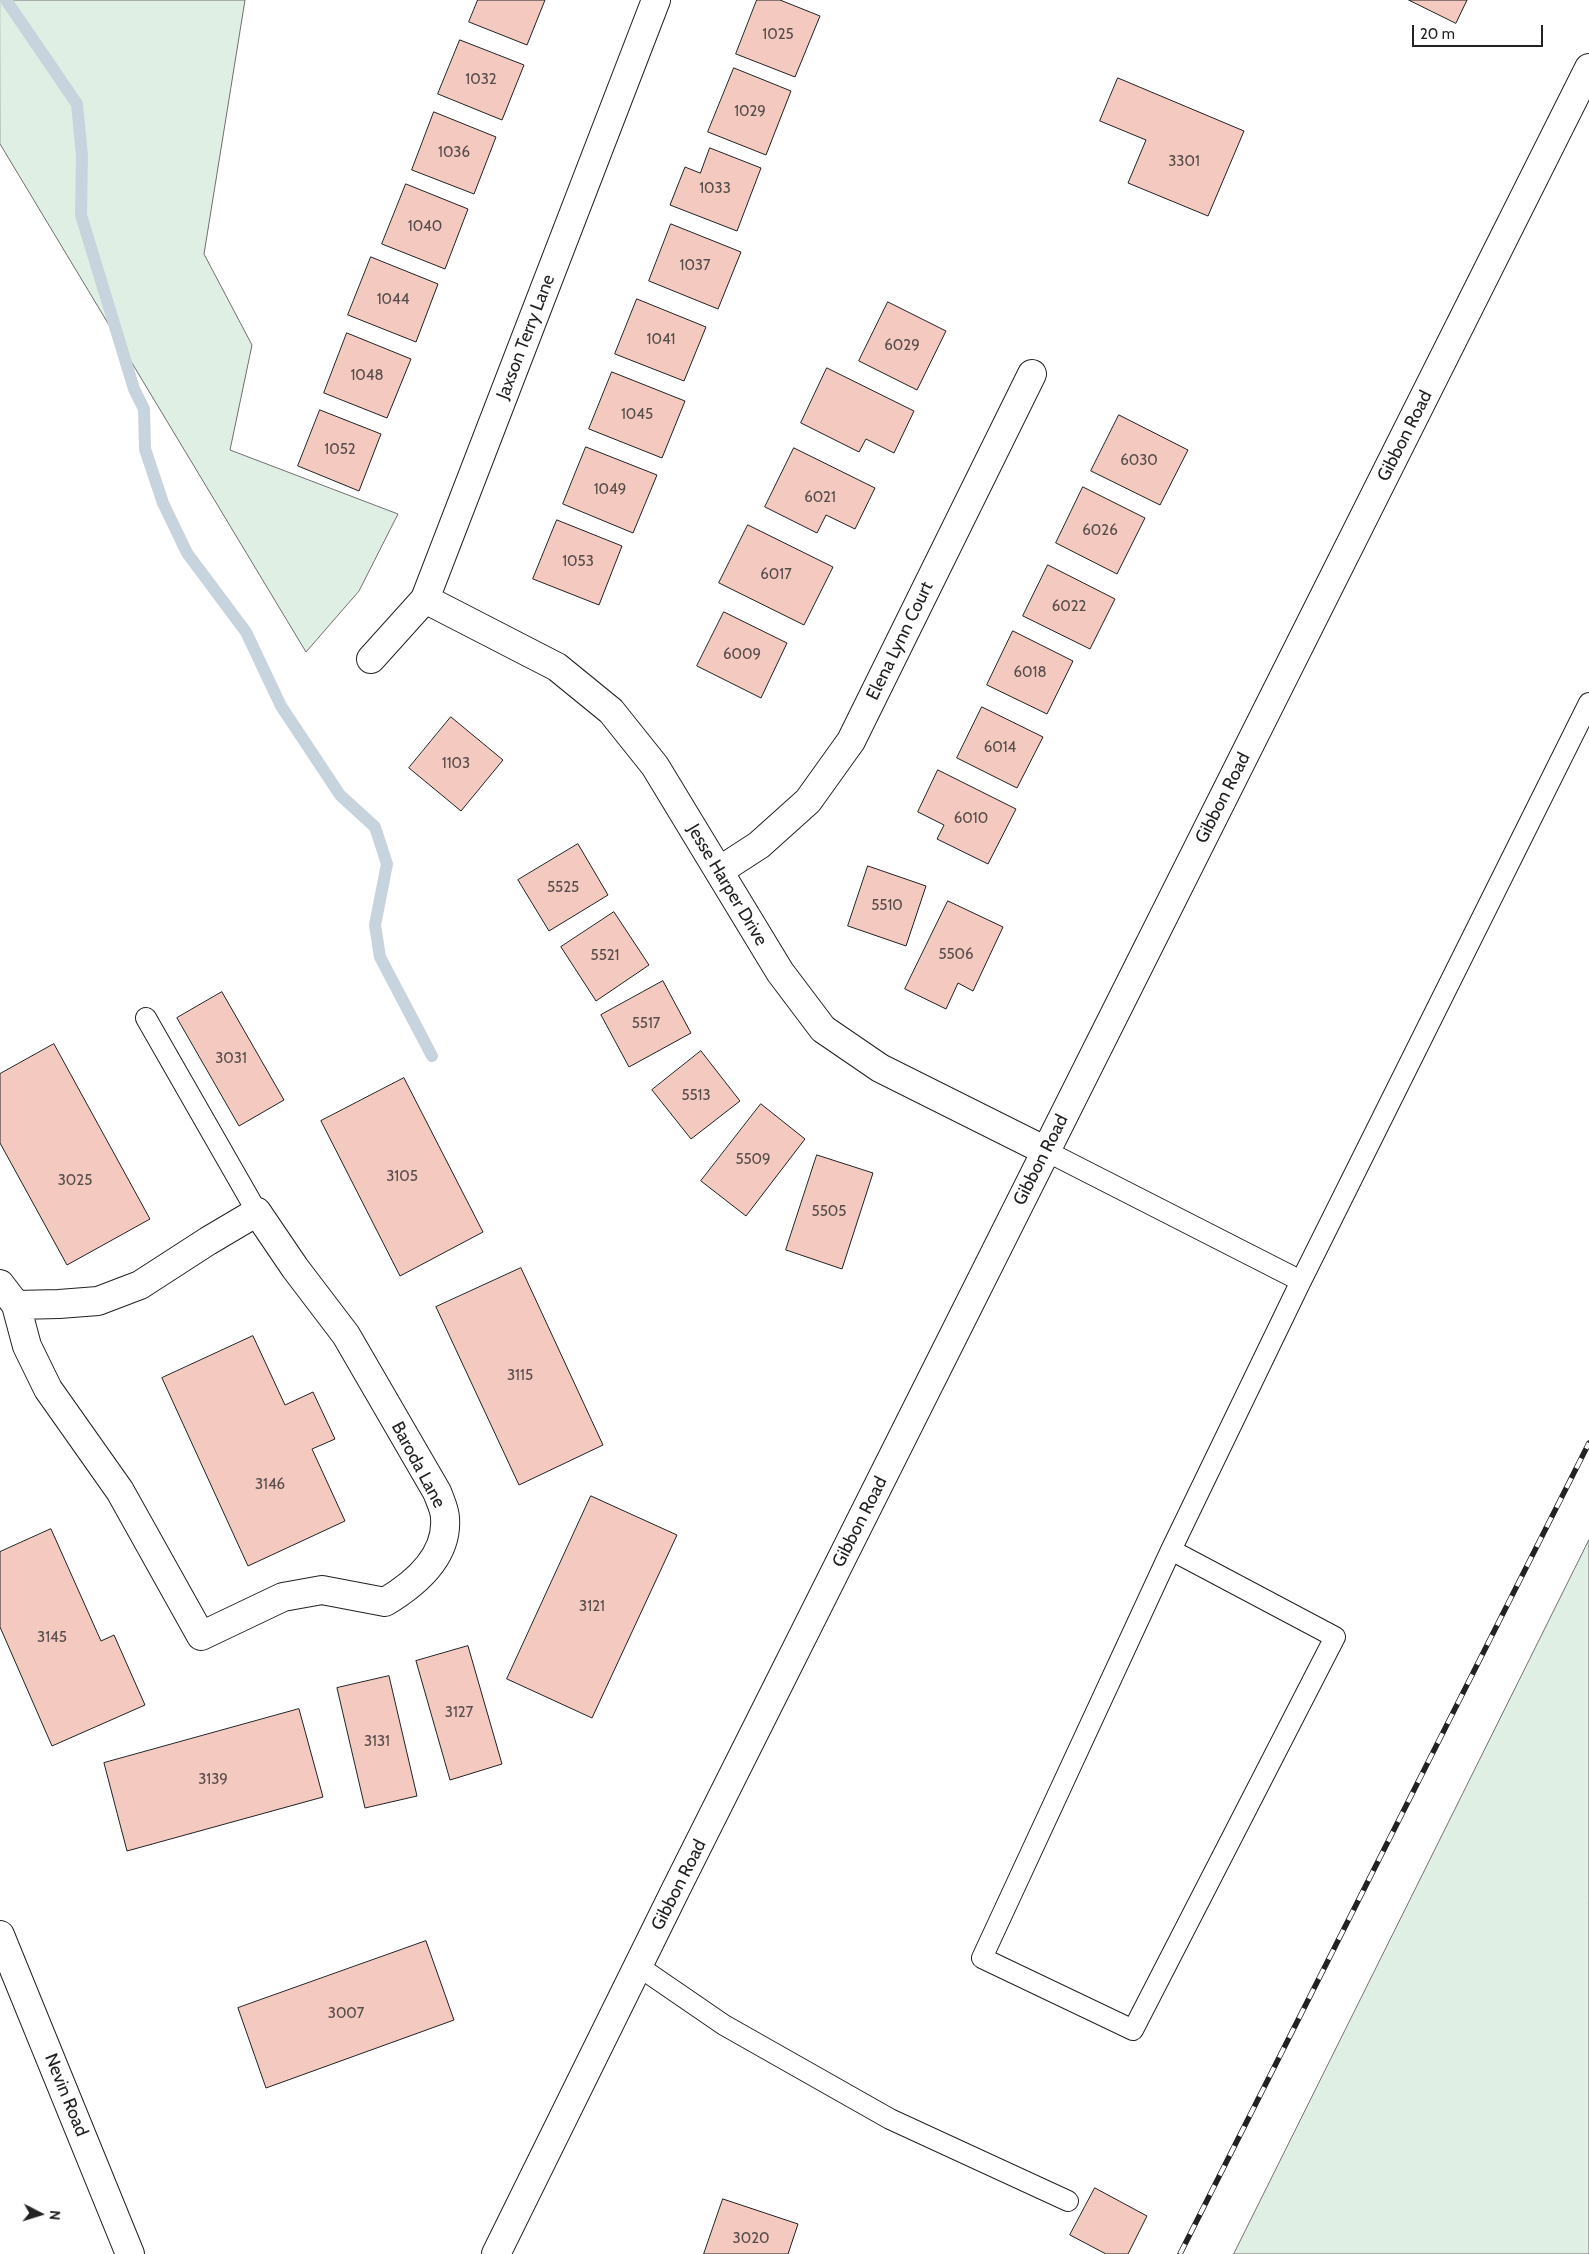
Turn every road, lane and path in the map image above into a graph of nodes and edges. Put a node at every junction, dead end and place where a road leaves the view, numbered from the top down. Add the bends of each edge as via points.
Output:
1 (656, 0) edge
2 (1589, 68) edge
3 (1032, 374) dead end
4 (425, 599) junction
5 (371, 659) dead end
6 (1589, 702) edge
7 (719, 870) junction
8 (146, 1018) dead end
9 (1046, 1152) junction
10 (257, 1212) junction
11 (1301, 1281) junction
12 (8, 1294) edge
13 (1172, 1550) junction
14 (0, 1935) edge
15 (638, 1966) junction
16 (7, 1969) edge
17 (1068, 2201) dead end
18 (130, 2254) edge
19 (496, 2254) edge

1 - 4 street, Jaxson Terry Lane
2 - 9 street, Gibbon Road
3 - 7 street, Elena Lynn Court via 851,741 808,801 759,845
4 - 5 street, Jaxson Terry Lane
4 - 7 street, Jesse Harper Drive via 557,667 611,711 655,766
6 - 11 lane
7 - 9 street, Jesse Harper Drive via 780,972 824,1029 880,1068
8 - 10 lane
9 - 11 lane
9 - 15 street, Gibbon Road
10 - 12 street, Baroda Lane via 140,1285 98,1300 59,1304
10 - 12 street, Baroda Lane via 346,1335 437,1492 445,1516 445,1541 427,1568 409,1588 385,1602 322,1590 283,1597 201,1636 120,1491 48,1389 27,1346
11 - 13 lane
13 - 13 lane via 982,1958 1133,2030 1335,1637
14 - 16 street, Nevin Road
15 - 17 lane via 724,2025 890,2119
15 - 19 street, Gibbon Road
16 - 18 street, Nevin Road

